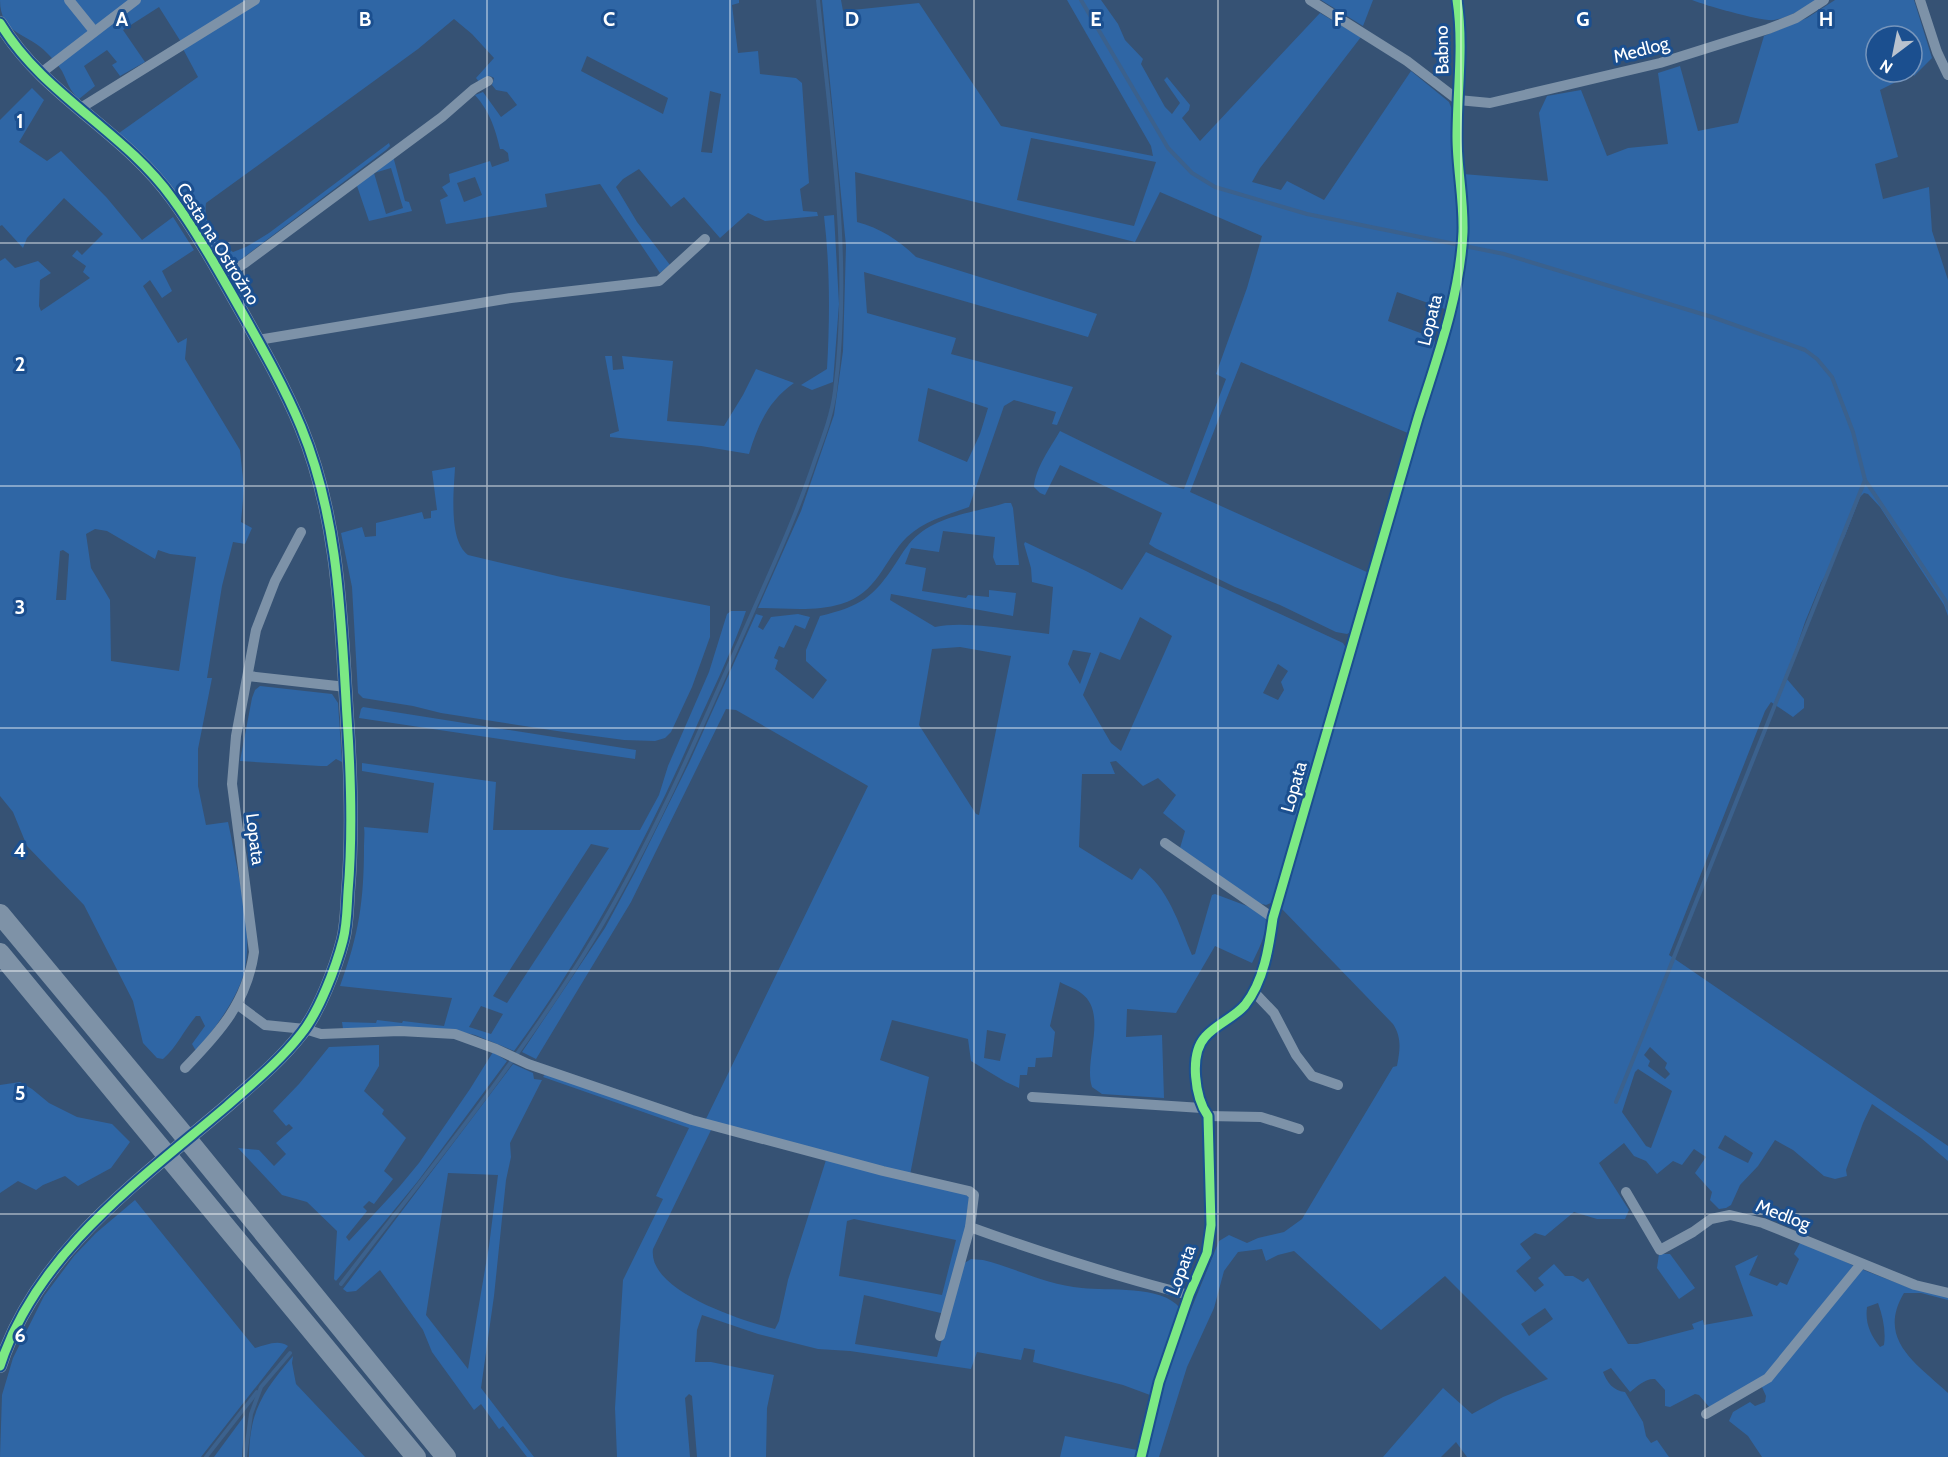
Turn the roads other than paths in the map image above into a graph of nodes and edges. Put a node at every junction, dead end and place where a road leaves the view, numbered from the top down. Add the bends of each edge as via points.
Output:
1 (69, 0) edge
2 (136, 0) edge
3 (255, 0) edge
4 (1310, 0) edge
5 (1457, 0) edge
6 (1824, 0) edge
7 (1920, 0) edge
8 (0, 23) edge
9 (94, 31) junction
10 (41, 74) junction
11 (1948, 75) edge
12 (488, 81) dead end
13 (1458, 100) junction
14 (79, 109) junction
15 (705, 239) dead end
16 (222, 277) junction
17 (258, 340) junction
18 (301, 532) dead end
19 (248, 676) junction
20 (346, 687) junction
21 (1165, 843) dead end
22 (0, 914) edge
23 (1274, 918) junction
24 (0, 953) edge
25 (1253, 991) junction
26 (238, 1005) junction
27 (305, 1029) junction
28 (185, 1068) dead end
29 (1338, 1085) dead end
30 (1032, 1097) dead end
31 (1205, 1112) junction
32 (1299, 1129) dead end
33 (1626, 1192) dead end
34 (970, 1227) junction
35 (1861, 1264) junction
36 (1948, 1293) edge
37 (1189, 1295) junction
38 (940, 1336) dead end
39 (0, 1366) edge
40 (1706, 1414) dead end
41 (417, 1457) edge
42 (446, 1457) edge
43 (1141, 1457) edge

1 - 9 street
2 - 9 street
3 - 14 street
4 - 13 street via 1407,61
5 - 13 street, Babno
6 - 13 street, Medlog via 1796,18 1768,29 1660,63 1490,104
7 - 11 street
8 - 10 street, Cesta na Ostrožno
9 - 10 street
10 - 14 street, Cesta na Ostrožno
12 - 16 street
13 - 23 street, Lopata via 1463,230 1453,296
14 - 16 street, Cesta na Ostrožno via 157,178
15 - 17 street via 659,281 511,298
16 - 17 street, Cesta na Ostrožno
17 - 20 street, Cesta na Ostrožno via 301,427 332,533
18 - 19 street, Lopata via 275,580 256,630
19 - 20 street
19 - 26 street, Lopata via 236,736 232,784 254,952
20 - 27 street, Cesta na Ostrožno via 352,848 345,937 330,980
21 - 23 street
22 - 42 highway
23 - 25 street, Lopata via 1267,956
24 - 41 highway
25 - 29 street via 1275,1013 1296,1055 1312,1076
25 - 31 street, Lopata via 1244,1005 1205,1036 1198,1047 1198,1088
26 - 27 street via 265,1025
26 - 28 street, Lopata
27 - 34 street via 321,1034 455,1034 528,1064 692,1120 969,1191 974,1195
27 - 39 street, Cesta na Ostrožno via 253,1083 111,1205 64,1254 32,1297
30 - 31 street
31 - 32 street via 1261,1117
31 - 37 street, Lopata via 1211,1225 1207,1253
33 - 35 street, Medlog via 1660,1250 1711,1219 1731,1215 1763,1223
34 - 37 street
34 - 38 street
35 - 36 street, Medlog
35 - 40 street via 1768,1378
37 - 43 street, Lopata via 1159,1382

